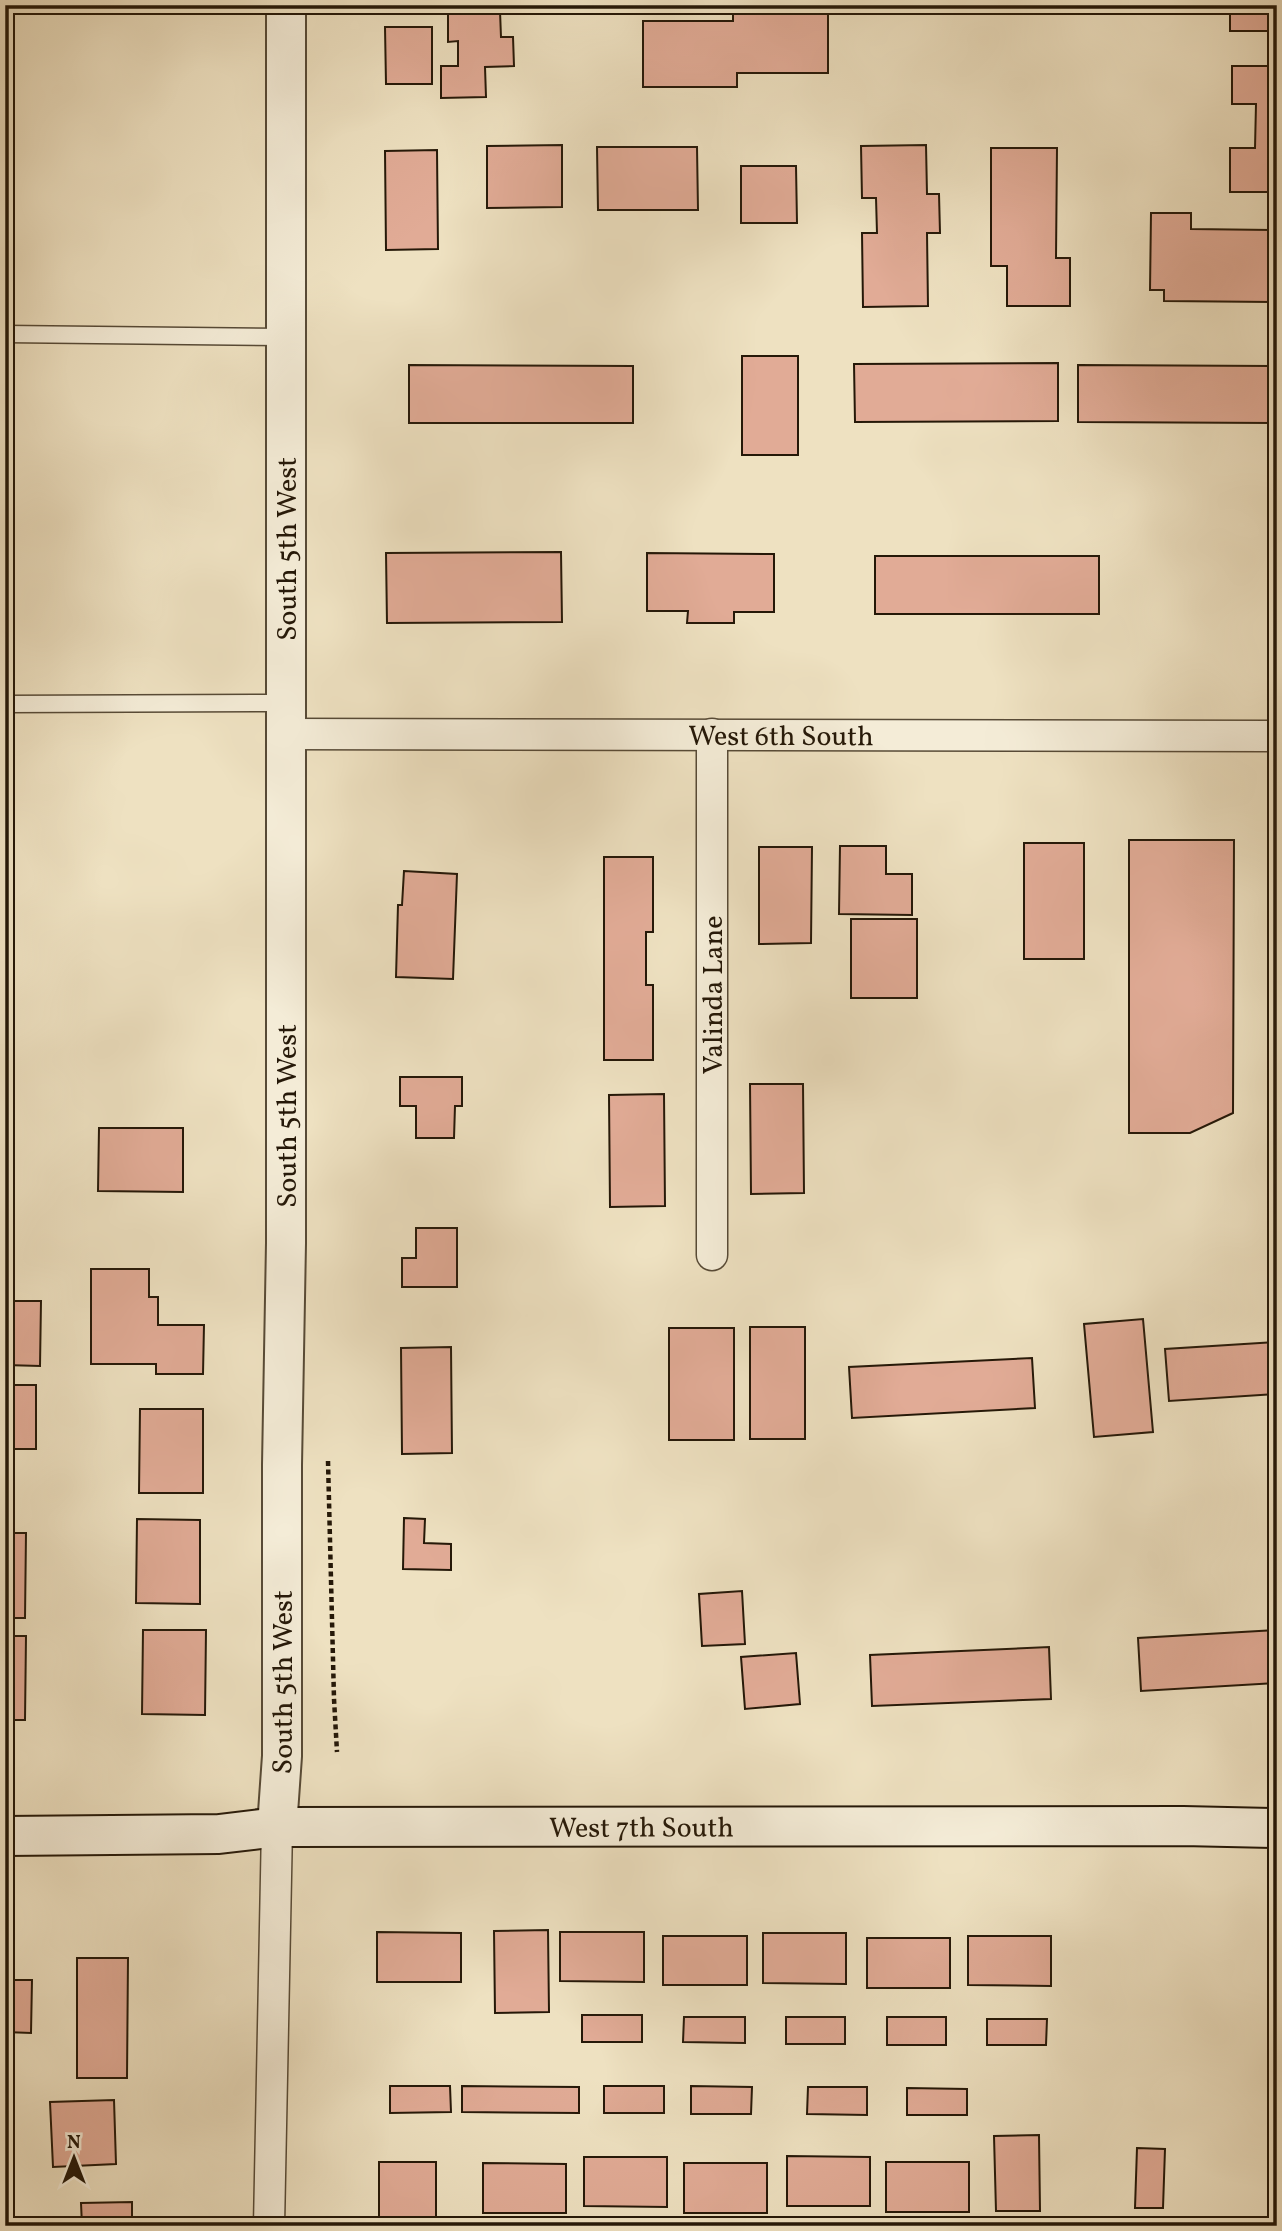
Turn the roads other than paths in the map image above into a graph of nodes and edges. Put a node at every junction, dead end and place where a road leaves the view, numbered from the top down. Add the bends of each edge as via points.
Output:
1 (286, 5) edge
2 (5, 334) edge
3 (286, 337) junction
4 (5, 704) edge
5 (286, 718) junction
6 (712, 734) junction
7 (1277, 736) edge
8 (712, 1255) dead end
9 (277, 1827) junction
10 (1277, 1828) edge
11 (5, 1836) edge
12 (269, 2226) edge

1 - 3 street, South 5th West
2 - 3 lane
3 - 5 street, South 5th West
4 - 5 lane
5 - 6 street, West 6th South
5 - 9 street, South 5th West via 282,1756
6 - 7 street, West 6th South
6 - 8 street, Valinda Lane
9 - 10 street, West 7th South
9 - 11 street, West 7th South via 219,1834
9 - 12 street, South 5th West

